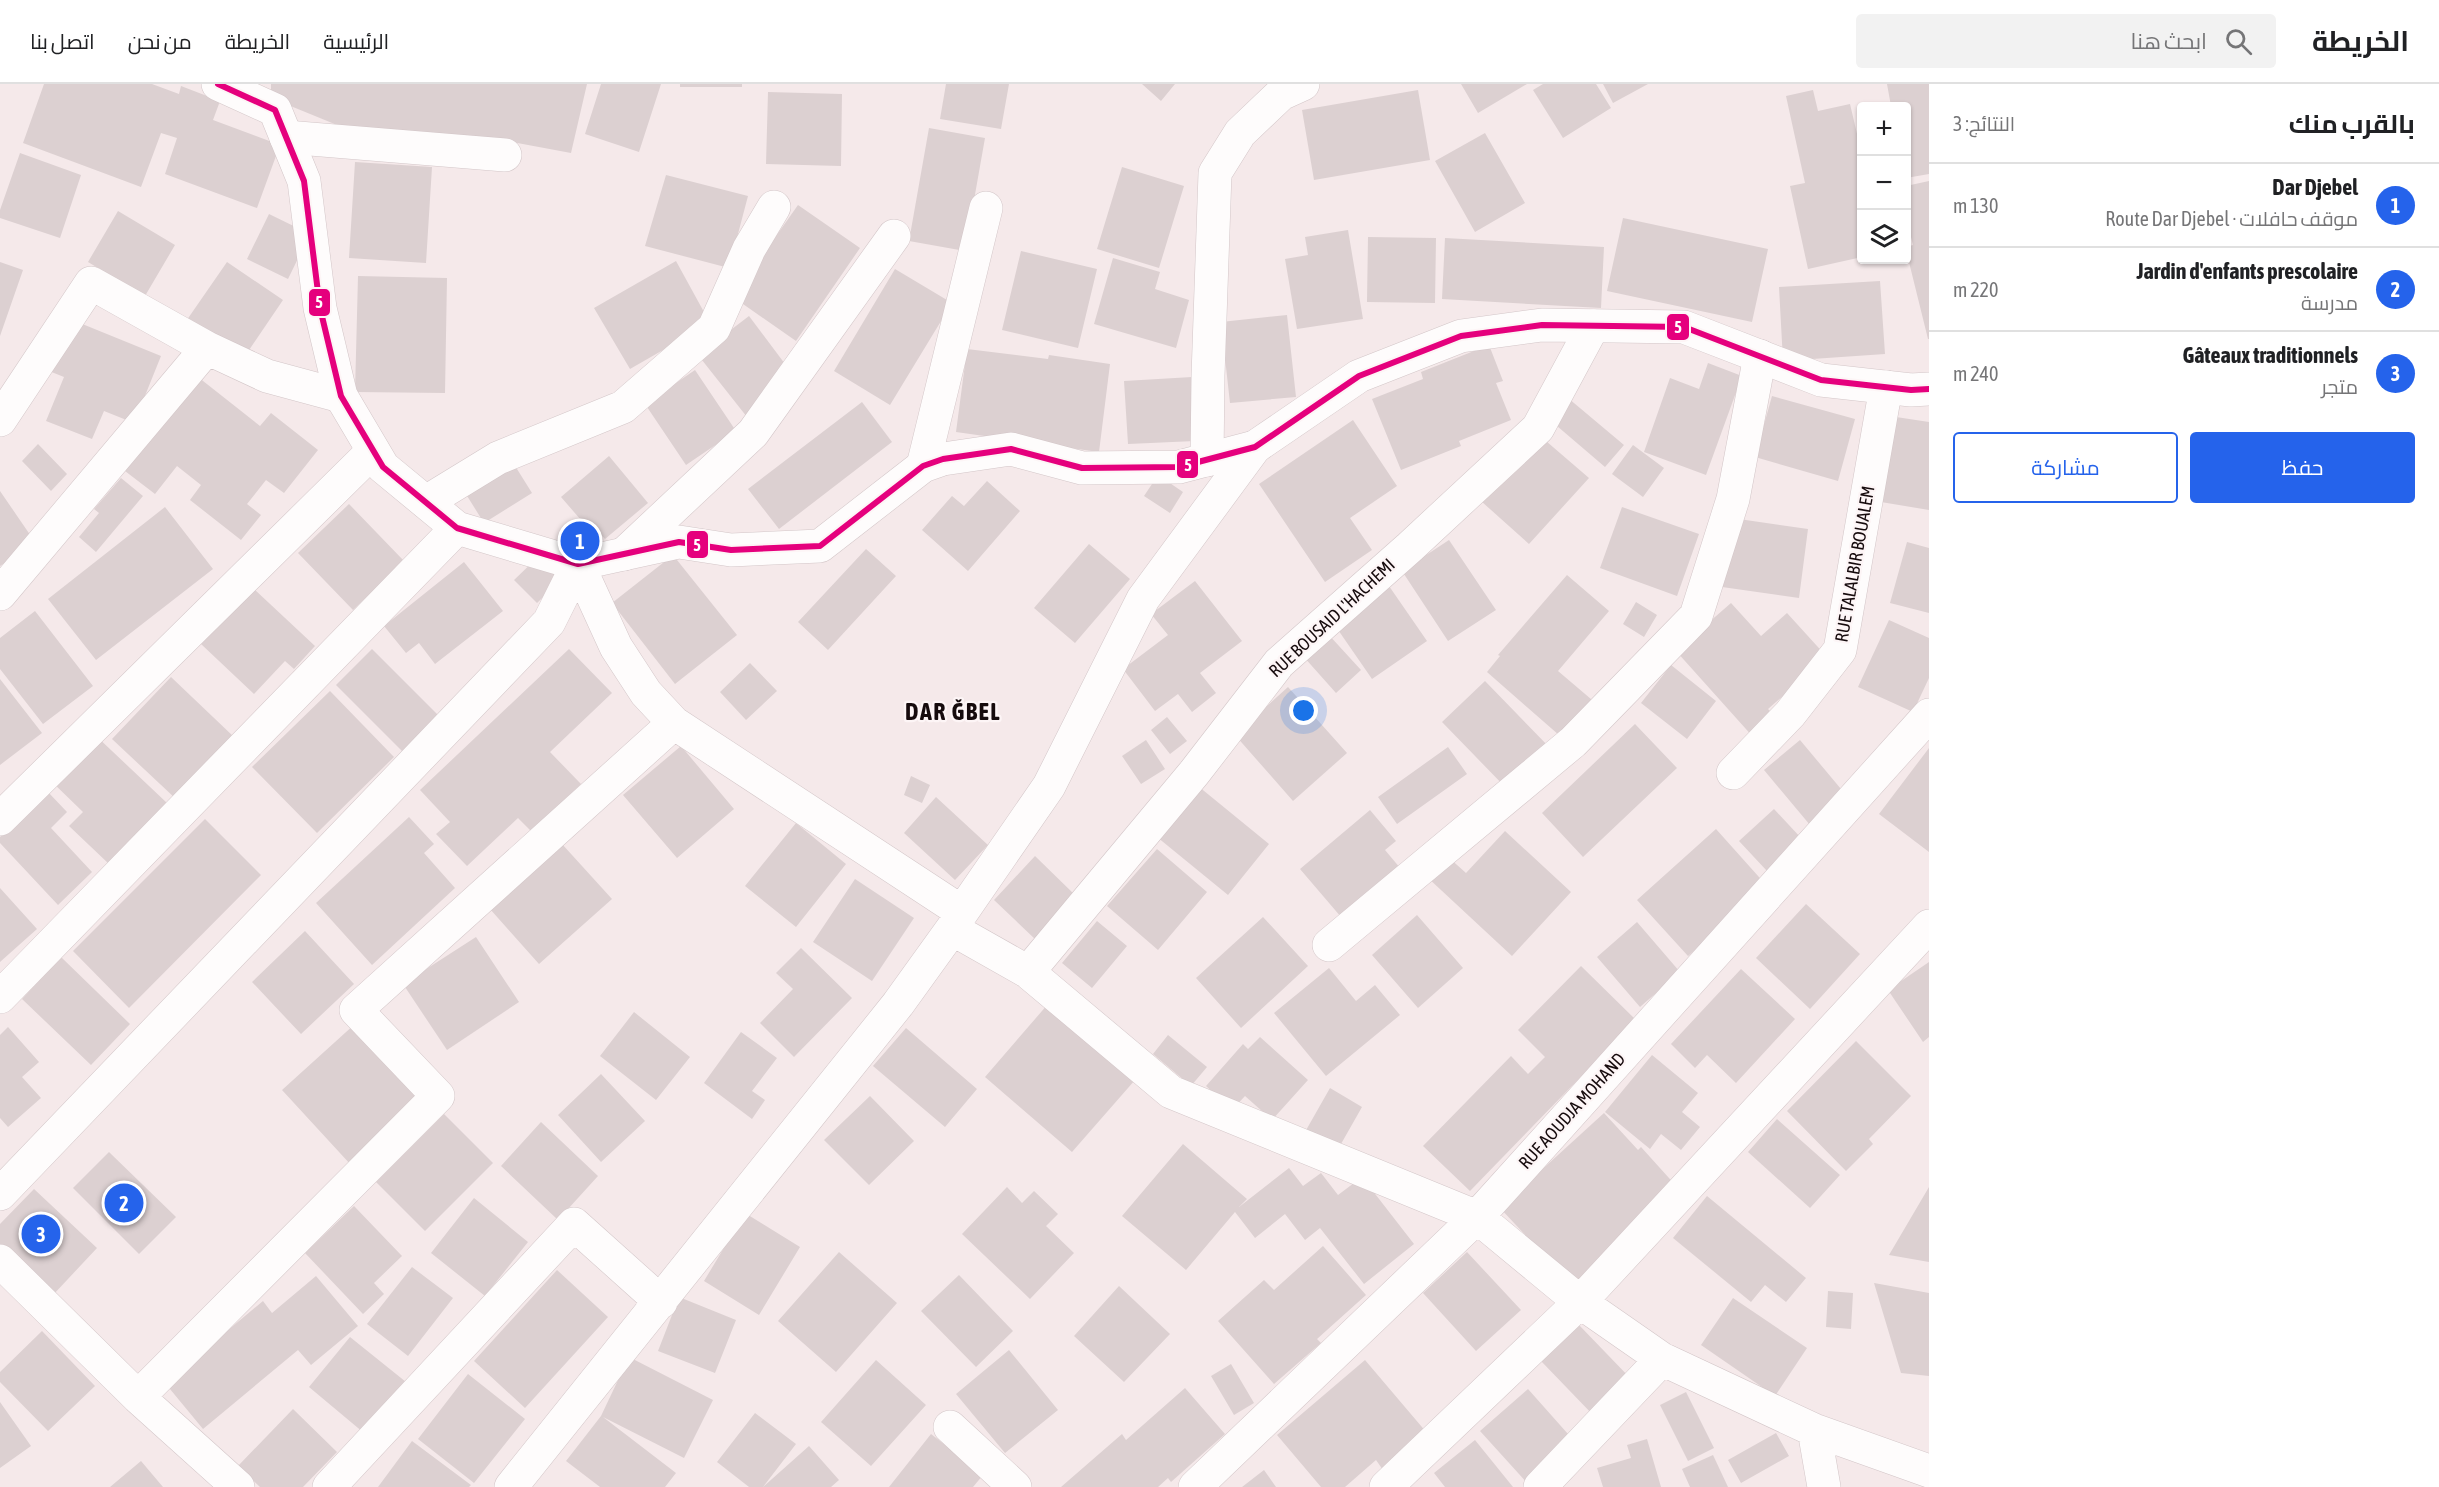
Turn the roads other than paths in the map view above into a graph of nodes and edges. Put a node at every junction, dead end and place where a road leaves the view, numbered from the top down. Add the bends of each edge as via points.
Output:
1 (218, 84) edge
2 (1303, 84) edge
3 (286, 137) junction
4 (505, 155) dead end
5 (774, 207) dead end
6 (986, 208) dead end
7 (894, 236) dead end
8 (1593, 326) junction
9 (207, 348) junction
10 (1760, 356) junction
11 (1886, 387) junction
12 (1929, 389) edge
13 (341, 396) junction
14 (0, 420) edge
15 (1255, 447) junction
16 (374, 451) junction
17 (1208, 460) junction
18 (923, 466) junction
19 (426, 502) junction
20 (457, 528) junction
21 (624, 554) junction
22 (578, 564) junction
23 (0, 594) edge
24 (1929, 715) edge
25 (674, 723) junction
26 (1733, 773) dead end
27 (0, 819) edge
28 (957, 921) junction
29 (1929, 926) edge
30 (1329, 945) dead end
31 (1028, 972) junction
32 (0, 997) edge
33 (0, 1194) edge
34 (1477, 1217) junction
35 (0, 1261) edge
36 (661, 1302) junction
37 (1580, 1302) junction
38 (1662, 1359) junction
39 (138, 1397) junction
40 (950, 1427) dead end
41 (1814, 1430) junction
42 (1929, 1471) edge
43 (238, 1487) edge
44 (329, 1487) edge
45 (511, 1487) edge
46 (1015, 1487) edge
47 (1195, 1487) edge
48 (1386, 1487) edge
49 (1539, 1487) edge
50 (1824, 1487) edge

1 - 3 street via 275,110
2 - 17 street via 1281,94 1240,133 1215,174
3 - 4 street
3 - 13 street via 304,181 320,308
5 - 19 street via 749,249 714,328 623,407 498,458
6 - 18 street
7 - 21 street via 753,433
8 - 10 street via 1684,327
8 - 15 street via 1542,326 1461,336 1359,376
8 - 31 street, RUE BOUSAID L'HACHEMI via 1538,428 1279,663 1194,774
9 - 13 street via 267,376
9 - 14 street via 91,283
9 - 23 street
10 - 11 street via 1821,380
10 - 30 street via 1733,499 1696,616 1574,742
11 - 12 street
11 - 26 street, RUE TALALBIR BOUALEM via 1840,650 1790,714
13 - 16 street
15 - 17 street
15 - 28 street via 1143,599 1049,786
16 - 19 street via 383,467
16 - 27 street
17 - 18 street via 1179,467 1082,468 1011,449 943,459
18 - 21 street via 820,546 730,550 679,542
19 - 20 street
20 - 22 street
20 - 32 street
21 - 22 street
22 - 25 street via 616,647 646,693
22 - 33 street via 549,622
24 - 34 street, RUE AOUDJA MOHAND
25 - 28 street
25 - 39 street via 356,1010 438,1096
28 - 31 street
28 - 36 street via 898,1004
29 - 37 street
31 - 34 street via 1171,1092
34 - 37 street
34 - 47 street, RUE AOUDJA MOHAND
35 - 39 street
36 - 44 street via 574,1224
36 - 45 street
37 - 38 street
37 - 48 street
38 - 41 street
38 - 49 street
39 - 43 street
40 - 46 street
41 - 42 street
41 - 50 street

